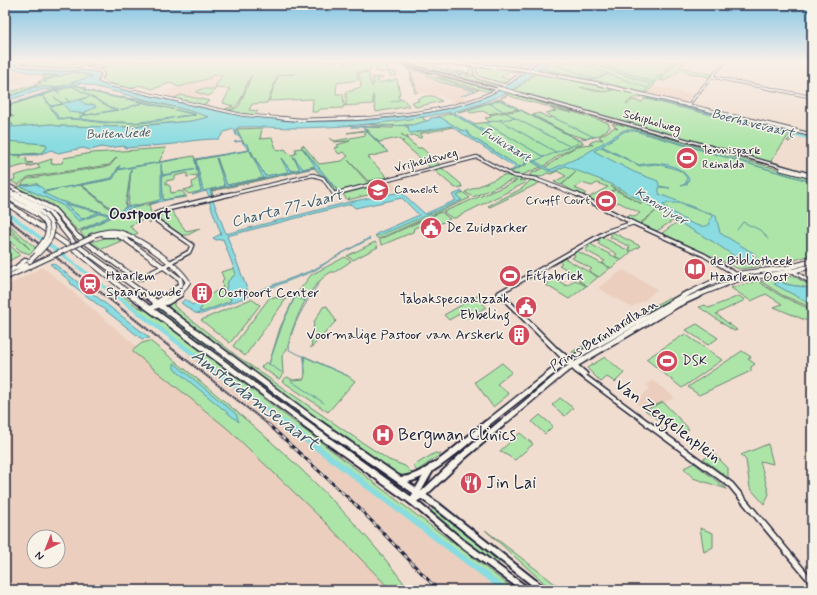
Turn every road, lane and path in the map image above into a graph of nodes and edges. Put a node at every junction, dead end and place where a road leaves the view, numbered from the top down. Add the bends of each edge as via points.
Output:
1 (125, 89) edge
2 (499, 89) edge
3 (501, 89) edge
4 (618, 89) edge
5 (700, 89) edge
6 (771, 89) edge
7 (519, 94) junction
8 (812, 97) edge
9 (688, 105) junction
10 (812, 135) edge
11 (781, 169) joint
12 (812, 176) edge
13 (5, 184) edge
14 (5, 190) edge
15 (5, 196) edge
16 (16, 200) junction
17 (5, 202) edge
18 (632, 223) junction
19 (141, 247) junction
20 (812, 261) edge
21 (31, 262) junction
22 (169, 264) junction
23 (163, 266) junction
24 (812, 266) edge
25 (22, 267) junction
26 (787, 268) junction
27 (13, 269) junction
28 (793, 271) junction
29 (5, 274) edge
30 (738, 275) junction
31 (5, 278) edge
32 (742, 278) junction
33 (812, 283) edge
34 (159, 304) junction
35 (151, 308) junction
36 (557, 350) junction
37 (571, 363) junction
38 (431, 468) junction
39 (400, 480) junction
40 (419, 494) junction
41 (412, 501) junction
42 (812, 582) edge
43 (526, 590) edge
44 (543, 590) edge

1 - 2 street via 217,110 307,120 372,118 432,110 476,99
3 - 7 highway, Schipholweg, bridge
4 - 9 main road, bridge
5 - 9 street
6 - 8 street
7 - 11 highway, Schipholweg
7 - 12 highway, Schipholweg
9 - 10 main road
11 - 12 main road, Schipholweg
13 - 23 main road via 54,210 77,236 134,277 141,278
14 - 16 main road
14 - 34 main road via 46,210 80,249
15 - 16 main road
16 - 21 main road, bridge via 39,213 47,222 48,232
17 - 35 main road via 78,252
18 - 22 street, Vrijheidsweg via 568,191 537,179 503,172 477,157 334,194 323,178 317,175 168,209 153,217 192,245 189,252
18 - 30 street via 720,263
18 - 36 street via 608,231 499,293
19 - 21 main road, bridge via 126,238 112,235 92,237
19 - 22 main road
19 - 23 main road
20 - 26 main road, Prins Bernhardlaan
21 - 25 main road
21 - 27 main road
21 - 31 main road
22 - 23 main road
22 - 34 main road via 186,277 188,282 183,291
23 - 34 main road via 179,278 181,284
24 - 28 main road, Prins Bernhardlaan
25 - 27 main road
25 - 31 main road
26 - 28 street
26 - 30 main road, Prins Bernhardlaan
27 - 29 main road
28 - 32 main road, Prins Bernhardlaan
28 - 33 street
30 - 32 street
30 - 37 main road, Prins Bernhardlaan via 717,280 694,290
32 - 37 main road, Prins Bernhardlaan via 678,304
34 - 35 main road
34 - 39 main road via 254,377
35 - 41 main road
36 - 37 street
36 - 37 street
37 - 38 main road, Prins Bernhardlaan
37 - 40 main road, Prins Bernhardlaan
37 - 42 street, Van Zeggelenplein via 731,485
38 - 39 main road, Prins Bernhardlaan via 409,480
38 - 40 main road, Prins Bernhardlaan
39 - 40 main road
40 - 41 main road, Prins Bernhardlaan
40 - 44 main road
41 - 43 main road via 462,543

